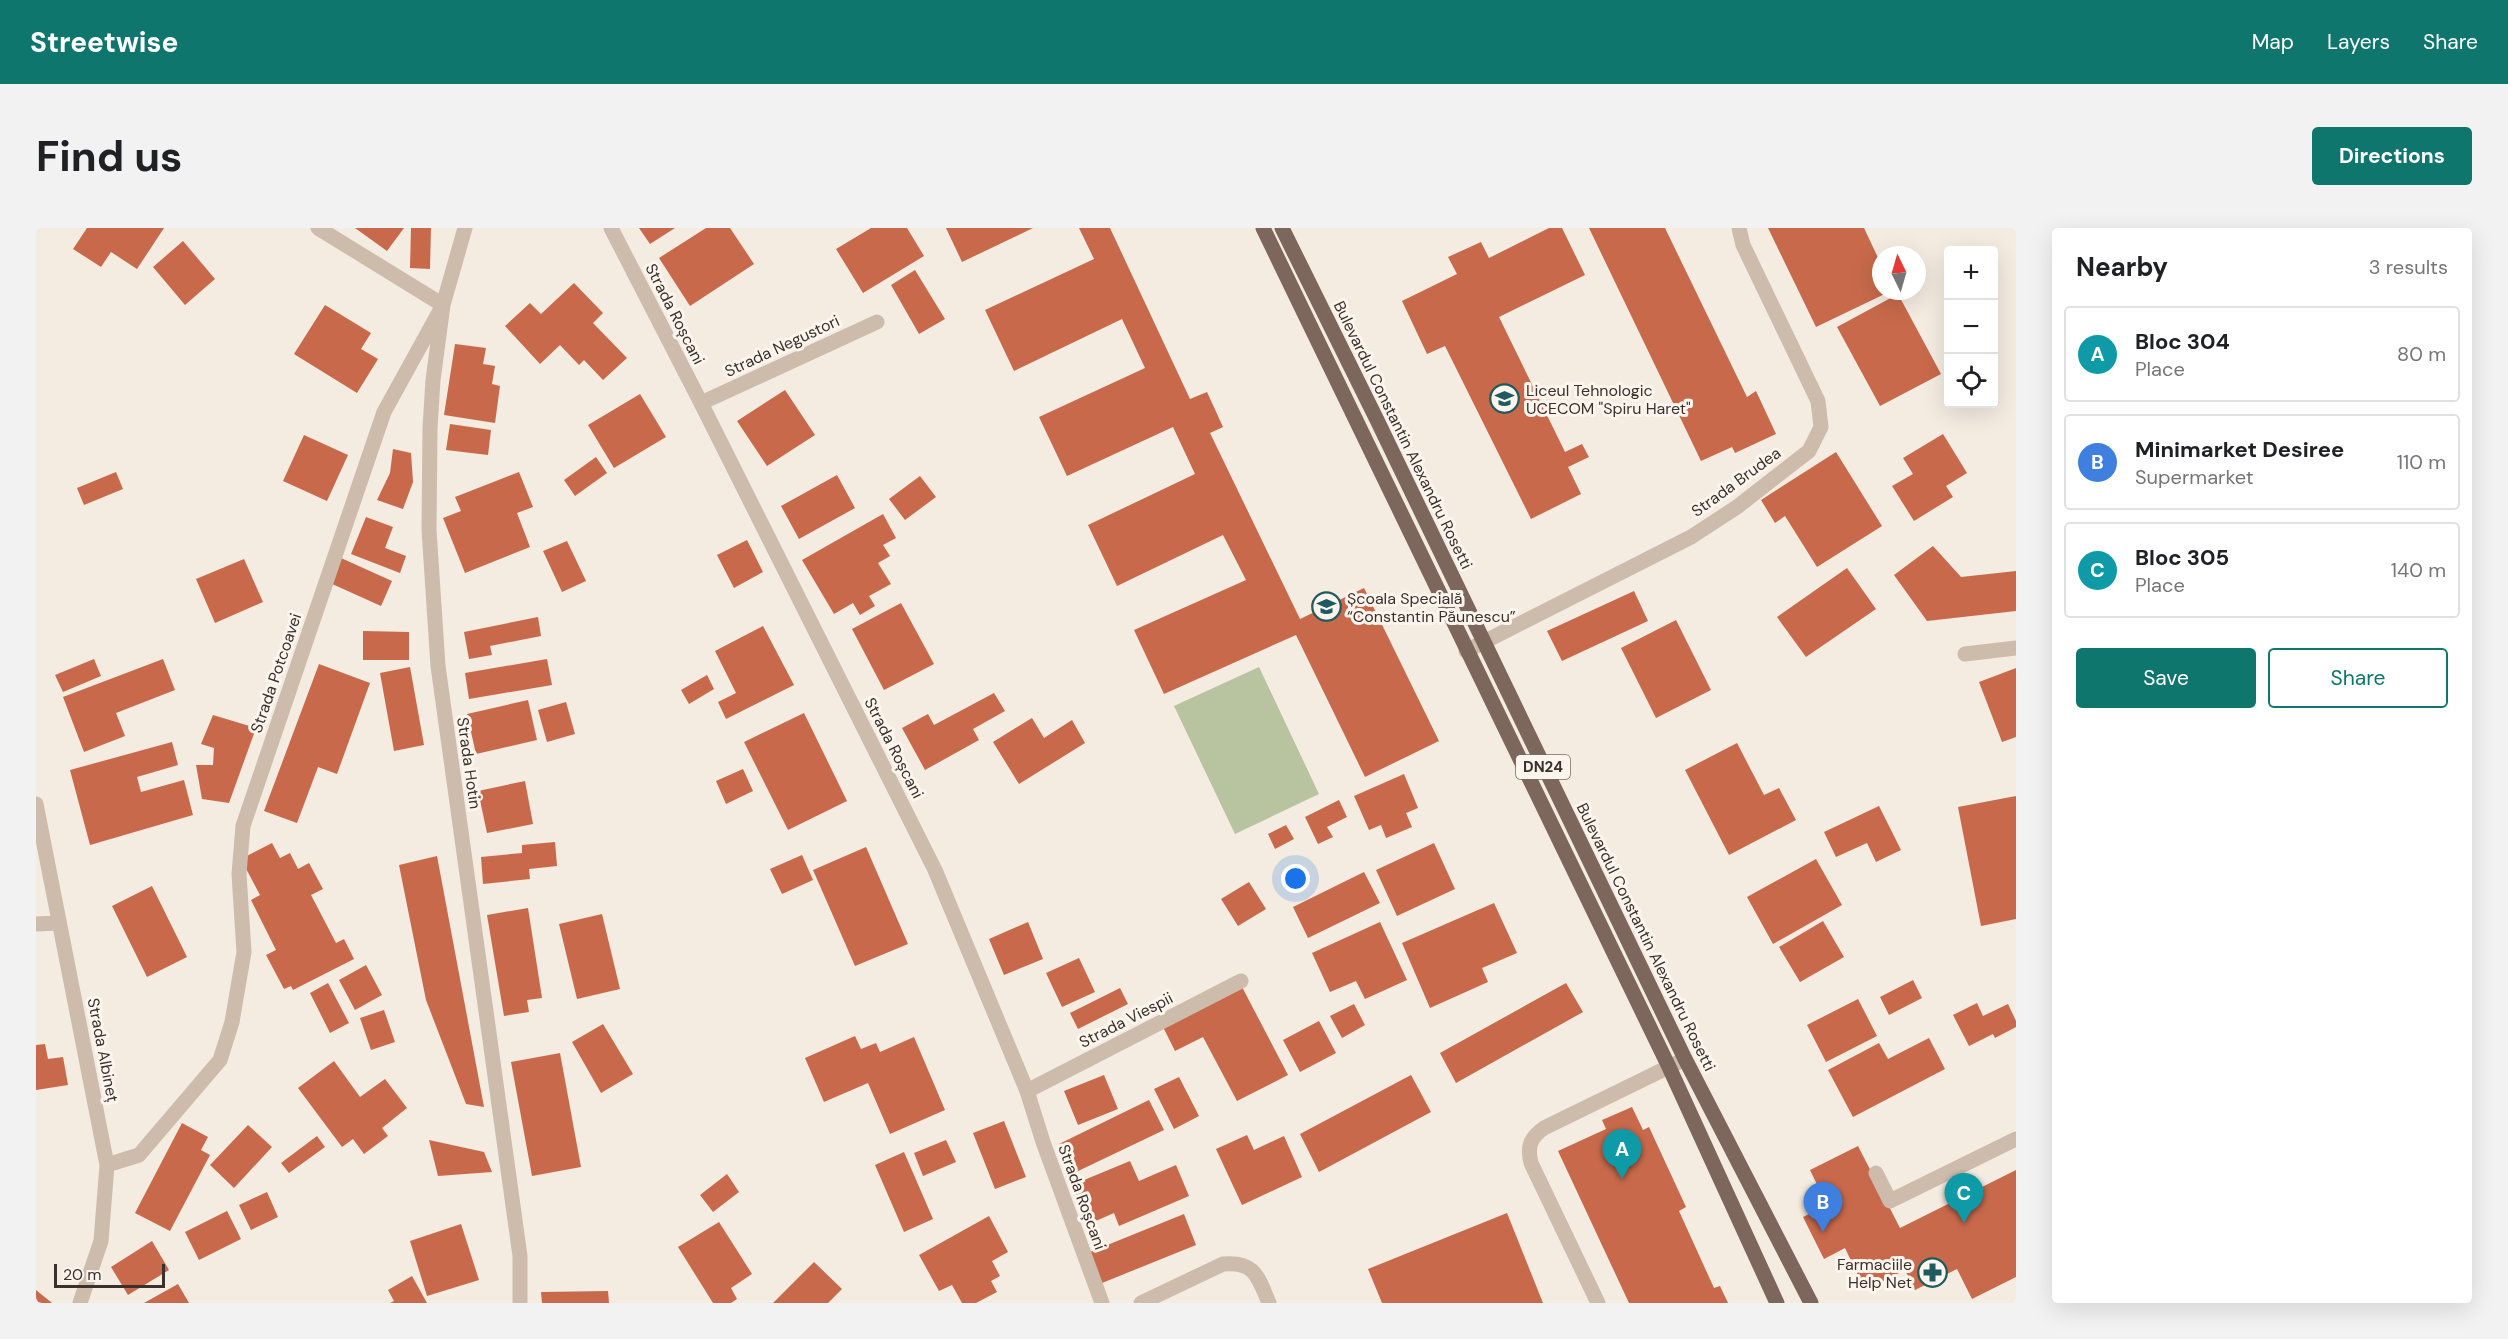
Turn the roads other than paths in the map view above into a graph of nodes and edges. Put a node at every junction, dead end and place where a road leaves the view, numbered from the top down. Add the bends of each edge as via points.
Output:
1 (318, 228) edge
2 (465, 228) edge
3 (611, 228) edge
4 (1263, 228) edge
5 (1282, 228) edge
6 (1738, 228) edge
7 (443, 305) junction
8 (877, 322) dead end
9 (701, 403) junction
10 (1483, 642) junction
11 (2016, 648) edge
12 (1466, 651) junction
13 (1965, 654) dead end
14 (36, 804) edge
15 (36, 924) edge
16 (59, 924) junction
17 (1241, 981) dead end
18 (1684, 1059) junction
19 (1669, 1067) junction
20 (1027, 1091) junction
21 (2016, 1139) edge
22 (107, 1165) junction
23 (1876, 1173) dead end
24 (80, 1303) edge
25 (520, 1303) edge
26 (1102, 1303) edge
27 (1141, 1303) edge
28 (1269, 1303) edge
29 (1598, 1303) edge
30 (1777, 1303) edge
31 (1810, 1303) edge

1 - 7 street
2 - 7 street, Strada Hotin
3 - 9 street, Strada Roșcani
4 - 12 main road, DN24
5 - 10 main road, Bulevardul Constantin Alexandru Rosetti / DN24
6 - 10 street, Strada Brudea via 1818,401 1821,427 1809,451 1691,537
7 - 22 street, Strada Potcoavei via 384,412 243,826 239,874 244,952 232,1022 220,1060 139,1155
7 - 25 street, Strada Hotin via 430,428 429,530 438,666 520,1256
8 - 9 street, Strada Negustori
9 - 20 street, Strada Roșcani via 934,870
10 - 12 street, Strada Brudea
10 - 18 main road, Bulevardul Constantin Alexandru Rosetti / DN24
11 - 13 street
12 - 19 main road, DN24
14 - 16 street, Strada Albineț
15 - 16 street
16 - 22 street, Strada Albineț
17 - 20 street, Strada Viespii
18 - 19 street
18 - 31 main road, Bulevardul Constantin Alexandru Rosetti / DN24
19 - 29 street via 1544,1128 1530,1142 1531,1163
19 - 30 main road, DN24
20 - 26 street, Strada Roșcani
21 - 23 street via 1890,1201
22 - 24 street, Strada Albineț via 101,1241
27 - 28 street via 1223,1263 1245,1264 1253,1270

